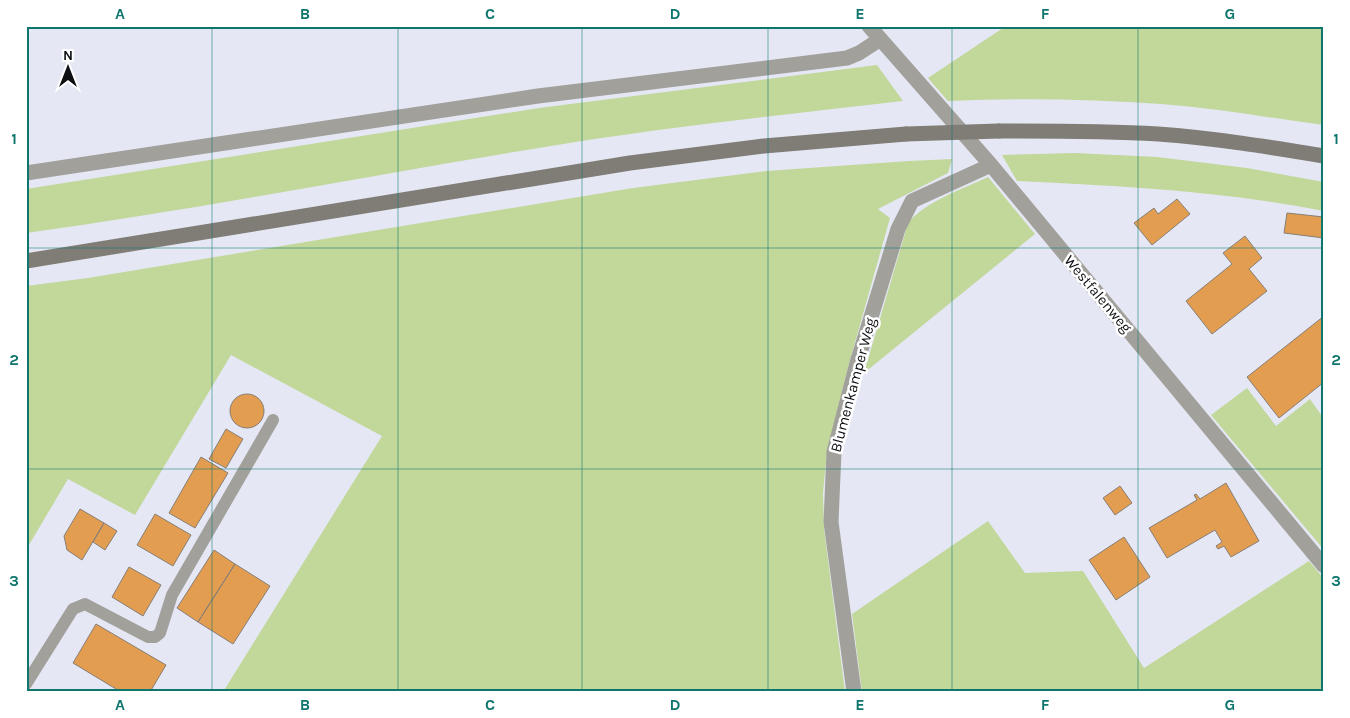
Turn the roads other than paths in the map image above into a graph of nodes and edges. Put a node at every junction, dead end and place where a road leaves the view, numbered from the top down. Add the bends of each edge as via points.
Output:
1 (869, 26) edge
2 (879, 40) junction
3 (1324, 156) edge
4 (991, 165) junction
5 (26, 173) edge
6 (26, 261) edge
7 (273, 420) dead end
8 (1324, 566) edge
9 (26, 684) edge
10 (854, 692) edge

1 - 2 street, Westfalenweg
2 - 4 street, Westfalenweg
2 - 5 street via 847,58 538,96
3 - 6 main road, bridge via 1159,134 1075,130 906,134 764,146 630,163
4 - 8 street, Westfalenweg
4 - 10 street, Blumenkamper Weg via 912,201 898,229 857,363 834,452 831,522
7 - 9 lane via 172,595 155,638 148,638 85,604 79,606 73,609

